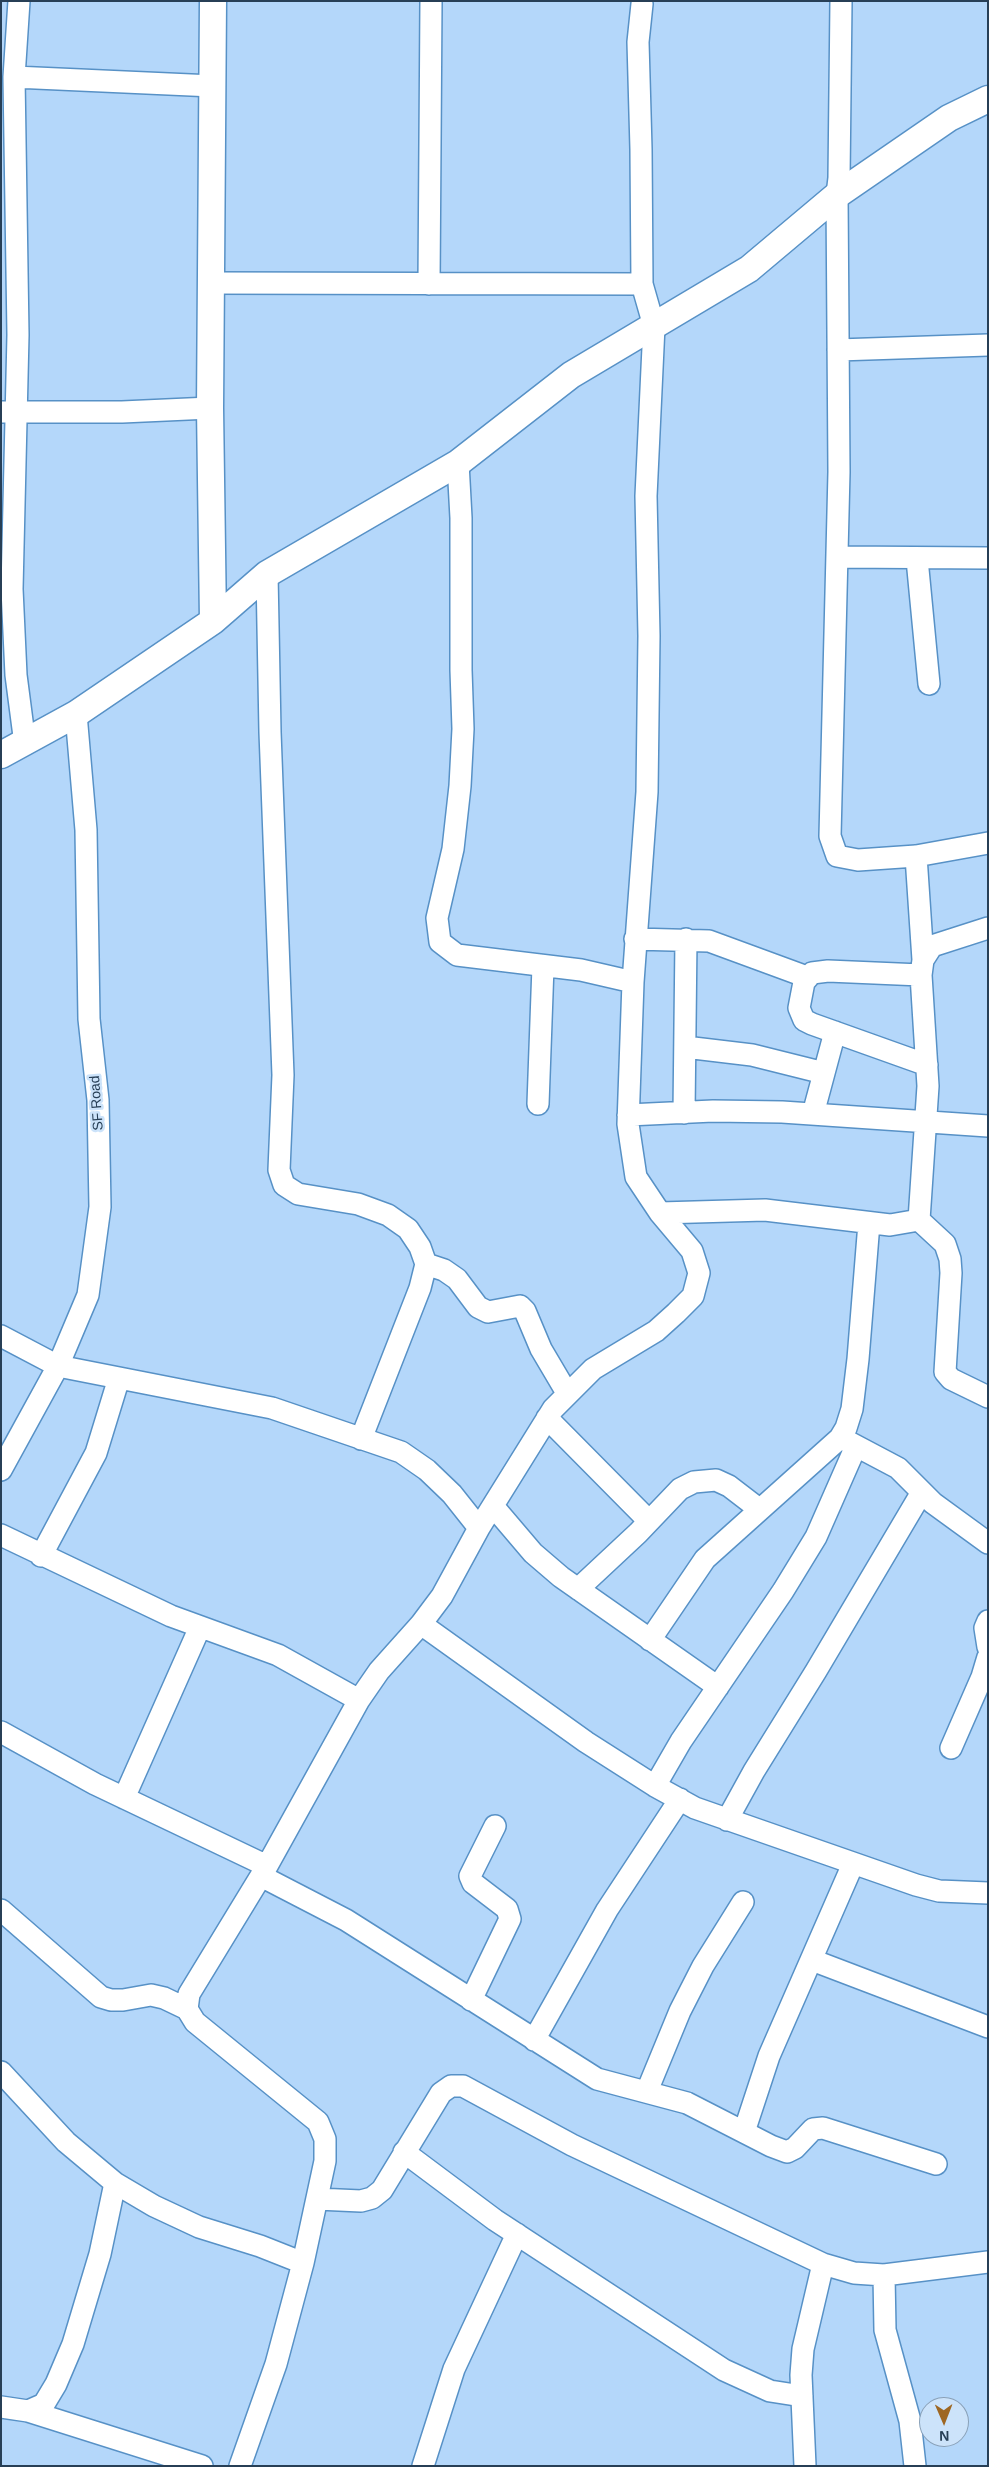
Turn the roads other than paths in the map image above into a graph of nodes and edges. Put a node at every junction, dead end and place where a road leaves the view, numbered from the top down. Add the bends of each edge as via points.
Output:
1 (19, 1) edge
2 (213, 1) edge
3 (431, 1) edge
4 (841, 1) edge
5 (642, 4) dead end
6 (14, 77) junction
7 (212, 86) junction
8 (988, 99) edge
9 (837, 195) junction
10 (211, 283) junction
11 (429, 284) junction
12 (642, 284) junction
13 (654, 326) junction
14 (988, 345) edge
15 (838, 350) junction
16 (210, 408) junction
17 (10, 412) edge
18 (458, 463) junction
19 (838, 557) junction
20 (988, 558) edge
21 (917, 559) junction
22 (267, 574) junction
23 (213, 621) junction
24 (929, 684) dead end
25 (76, 714) junction
26 (25, 744) junction
27 (1, 756) edge
28 (988, 843) edge
29 (916, 856) junction
30 (988, 928) edge
31 (686, 939) junction
32 (636, 940) junction
33 (542, 966) junction
34 (922, 968) junction
35 (807, 977) junction
36 (633, 982) junction
37 (835, 1032) junction
38 (685, 1047) junction
39 (928, 1065) junction
40 (824, 1073) junction
41 (538, 1104) dead end
42 (684, 1112) junction
43 (813, 1114) junction
44 (628, 1115) junction
45 (926, 1121) junction
46 (988, 1126) edge
47 (660, 1213) junction
48 (919, 1220) junction
49 (869, 1223) junction
50 (426, 1264) junction
51 (1, 1336) edge
52 (58, 1366) junction
53 (119, 1378) junction
54 (567, 1393) junction
55 (988, 1397) edge
56 (547, 1418) junction
57 (361, 1439) junction
58 (848, 1442) junction
59 (1, 1470) edge
60 (922, 1492) junction
61 (492, 1506) junction
62 (759, 1509) junction
63 (649, 1521) junction
64 (479, 1528) junction
65 (1, 1535) edge
66 (988, 1543) edge
67 (41, 1556) junction
68 (578, 1589) junction
69 (988, 1621) edge
70 (421, 1624) junction
71 (200, 1627) junction
72 (650, 1640) junction
73 (988, 1647) edge
74 (988, 1657) edge
75 (718, 1687) junction
76 (359, 1700) junction
77 (1, 1732) edge
78 (951, 1748) dead end
79 (655, 1786) junction
80 (124, 1798) junction
81 (680, 1800) junction
82 (726, 1820) junction
83 (495, 1826) dead end
84 (853, 1864) junction
85 (264, 1871) junction
86 (988, 1893) edge
87 (743, 1902) dead end
88 (1, 1910) edge
89 (812, 1960) junction
90 (471, 2000) junction
91 (187, 2009) junction
92 (988, 2027) edge
93 (534, 2040) junction
94 (1, 2072) edge
95 (647, 2091) junction
96 (744, 2132) junction
97 (404, 2152) junction
98 (936, 2164) dead end
99 (115, 2182) junction
100 (317, 2199) junction
101 (516, 2234) junction
102 (988, 2262) edge
103 (303, 2263) junction
104 (823, 2264) junction
105 (884, 2275) junction
106 (802, 2396) junction
107 (1, 2407) edge
108 (28, 2411) junction
109 (202, 2466) edge
110 (240, 2466) edge
111 (423, 2466) edge
112 (805, 2466) edge
113 (915, 2466) edge

1 - 6 street
2 - 7 street
3 - 11 street
4 - 9 street
5 - 12 street via 638,42
6 - 7 street
6 - 17 street
7 - 10 street
8 - 9 street via 949,118
9 - 13 street via 749,269
9 - 15 street
10 - 11 street
10 - 16 street
11 - 12 street
12 - 13 street
13 - 18 street via 571,375
13 - 32 street via 646,496 649,636 647,792
14 - 15 street
15 - 19 street
16 - 17 street
16 - 23 street
17 - 26 street via 12,590 16,675
18 - 22 street
18 - 33 street via 463,729 453,849 437,918 440,942 457,955
19 - 21 street
19 - 29 street via 830,836 837,856 858,860
20 - 21 street
21 - 24 street
22 - 23 street
22 - 50 street via 283,1075 279,1170 284,1185 298,1194 358,1204 388,1214 408,1229
23 - 25 street
25 - 26 street
25 - 52 street, SF Road via 86,830 88,1019 98,1100 100,1207 88,1295
26 - 27 street
28 - 29 street
29 - 34 street
30 - 34 street via 932,946
31 - 32 street
31 - 35 street via 716,944
31 - 38 street
32 - 36 street
33 - 36 street via 582,970
33 - 41 street
34 - 35 street via 828,971
34 - 39 street
35 - 37 street via 799,1008 801,1015 812,1024
36 - 44 street
37 - 39 street
37 - 40 street
38 - 40 street via 752,1055
38 - 42 street
39 - 45 street
40 - 43 street
42 - 43 street
42 - 44 street
43 - 45 street
44 - 47 street via 636,1177
45 - 46 street
45 - 48 street
47 - 49 street via 765,1210
47 - 54 street via 692,1252 699,1273 693,1296 656,1331 593,1369
48 - 49 street via 890,1225
48 - 55 street via 945,1244 950,1259 945,1372 951,1379
49 - 58 street via 853,1400 846,1428
50 - 54 street via 457,1278 478,1307 488,1312 520,1306
50 - 57 street via 420,1288
51 - 52 street
52 - 53 street
52 - 59 street, SF Road
53 - 57 street via 272,1408
53 - 67 street via 96,1453
54 - 56 street
56 - 61 street
56 - 63 street
57 - 64 street via 401,1452 427,1470 452,1494
58 - 60 street via 898,1468
58 - 62 street
58 - 75 street via 816,1537 784,1592
60 - 66 street
60 - 82 street
61 - 64 street
61 - 68 street via 534,1553
62 - 63 street via 729,1486 706,1479 680,1489
62 - 72 street via 705,1558
63 - 68 street
64 - 70 street via 442,1596
65 - 67 street
67 - 71 street
68 - 72 street
69 - 73 street via 985,1628
70 - 76 street via 379,1671
70 - 79 street via 586,1742
71 - 76 street via 278,1656
71 - 80 street
72 - 75 street
74 - 78 street
75 - 79 street
76 - 85 street
77 - 80 street
79 - 81 street
80 - 85 street
81 - 82 street
81 - 93 street via 607,1910
82 - 84 street
83 - 90 street via 470,1876 473,1883 507,1909 510,1918
84 - 86 street via 916,1886 940,1891
84 - 89 street
85 - 90 street
85 - 91 street via 199,1974 188,1994
87 - 95 street via 703,1966 680,2011
88 - 91 street via 101,1997 123,2000 151,1995
89 - 92 street
89 - 96 street via 769,2056
90 - 93 street
91 - 100 street via 195,2022 318,2122 325,2139 325,2160
93 - 95 street via 597,2079
94 - 99 street via 66,2142
95 - 96 street via 687,2103
96 - 98 street via 787,2152 813,2129 823,2128
97 - 100 street via 382,2190 372,2198 361,2201
97 - 101 street
97 - 104 street via 441,2093 452,2086 463,2086 572,2145
99 - 103 street via 154,2206 199,2227
99 - 108 street via 100,2254 73,2344 44,2404
100 - 103 street
101 - 106 street via 724,2370 770,2391
101 - 111 street via 454,2369
102 - 105 street
103 - 110 street via 276,2364
104 - 105 street via 854,2273
104 - 106 street via 802,2349
105 - 113 street via 885,2330 910,2421
106 - 112 street
107 - 108 street
108 - 109 street

